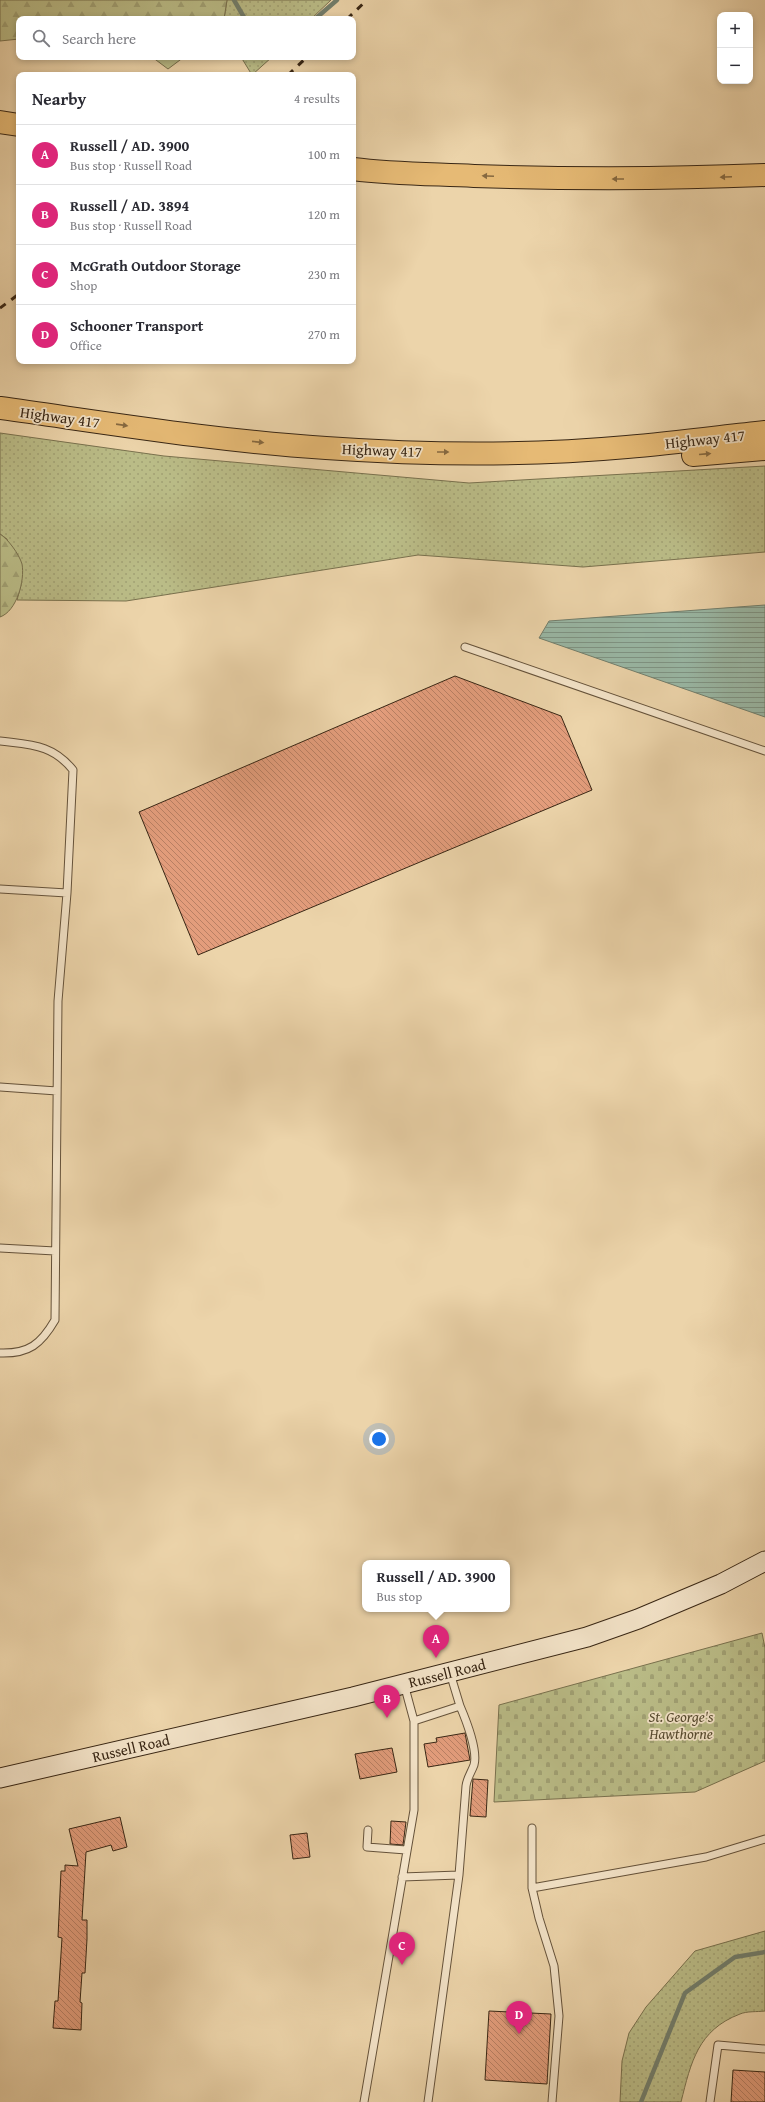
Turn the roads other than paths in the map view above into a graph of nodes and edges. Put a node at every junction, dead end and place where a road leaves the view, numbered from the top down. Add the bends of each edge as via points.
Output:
1 (0, 122) edge
2 (16, 125) edge
3 (356, 169) edge
4 (765, 175) edge
5 (0, 408) edge
6 (765, 432) edge
7 (765, 449) edge
8 (526, 452) junction
9 (465, 648) dead end
10 (0, 741) edge
11 (765, 751) edge
12 (0, 889) edge
13 (67, 893) junction
14 (0, 1087) edge
15 (56, 1091) junction
16 (0, 1248) edge
17 (55, 1251) junction
18 (0, 1353) edge
19 (765, 1561) edge
20 (450, 1672) junction
21 (404, 1684) junction
22 (460, 1706) junction
23 (414, 1721) junction
24 (0, 1778) edge
25 (532, 1828) dead end
26 (368, 1830) dead end
27 (765, 1839) edge
28 (406, 1850) junction
29 (459, 1875) junction
30 (402, 1877) junction
31 (532, 1888) junction
32 (765, 2049) edge
33 (364, 2102) edge
34 (428, 2102) edge
35 (552, 2102) edge
36 (710, 2102) edge

1 - 2 highway
4 -> 3 highway via 657,179 548,179
5 -> 8 highway, Highway 417 via 219,438 325,448 425,452
6 - 8 highway, Highway 417 via 625,448
8 -> 7 highway via 692,455
9 - 11 lane
10 - 13 lane via 40,746 63,757 73,770
12 - 13 lane
13 - 15 lane via 58,1001
14 - 15 lane
15 - 17 lane
16 - 17 lane
17 - 18 lane via 55,1320 38,1344 17,1354
19 - 20 main road, Russell Road via 721,1584 638,1619 586,1637
20 - 21 main road, Russell Road
20 - 22 lane
21 - 23 lane
21 - 24 main road, Russell Road
22 - 23 lane
22 - 29 lane via 472,1738 474,1764 467,1781
23 - 28 lane via 414,1810
25 - 31 lane
26 - 28 lane via 367,1847
27 - 31 lane via 706,1857
28 - 30 lane
29 - 30 lane
29 - 34 lane
30 - 33 lane
31 - 35 lane via 554,1966 559,2016
32 - 36 lane via 718,2045

